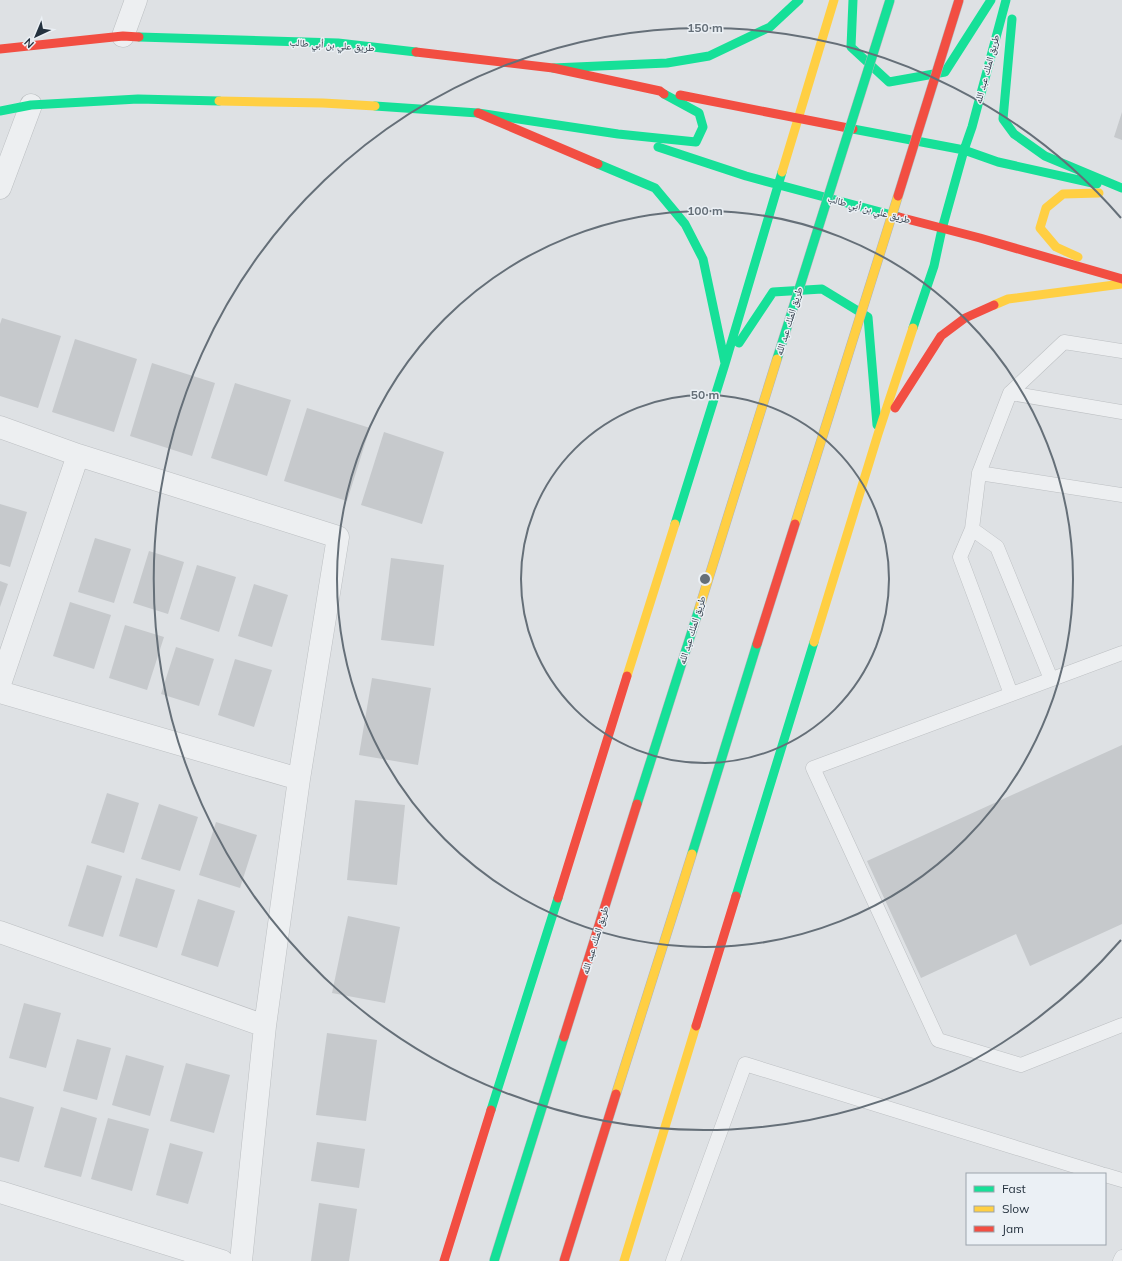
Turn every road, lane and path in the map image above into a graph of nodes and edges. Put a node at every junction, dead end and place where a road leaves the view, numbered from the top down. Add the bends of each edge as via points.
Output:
1 (136, 0) edge
2 (799, 0) edge
3 (834, 0) edge
4 (852, 0) edge
5 (890, 0) edge
6 (959, 0) edge
7 (991, 0) edge
8 (1006, 0) edge
9 (1013, 0) edge
10 (123, 36) junction
11 (0, 49) edge
12 (553, 68) junction
13 (660, 91) junction
14 (31, 104) junction
15 (0, 111) edge
16 (478, 113) junction
17 (797, 119) junction
18 (618, 134) junction
19 (964, 150) junction
20 (779, 185) junction
21 (0, 188) edge
22 (1122, 190) edge
23 (942, 229) junction
24 (1122, 277) edge
25 (1122, 284) edge
26 (1122, 351) edge
27 (726, 364) junction
28 (1010, 393) junction
29 (1122, 412) edge
30 (0, 426) edge
31 (878, 434) junction
32 (78, 455) junction
33 (980, 473) junction
34 (1122, 495) edge
35 (972, 529) junction
36 (1122, 653) edge
37 (1051, 679) junction
38 (0, 684) edge
39 (0, 692) edge
40 (1010, 694) junction
41 (299, 779) junction
42 (0, 932) edge
43 (1122, 1025) edge
44 (265, 1026) junction
45 (1098, 1173) edge
46 (1106, 1175) edge
47 (1122, 1180) edge
48 (0, 1192) edge
49 (1122, 1257) edge
50 (222, 1261) edge
51 (241, 1261) edge
52 (444, 1261) edge
53 (494, 1261) edge
54 (564, 1261) edge
55 (624, 1261) edge
56 (672, 1261) edge
57 (1120, 1261) edge

1 - 10 street
2 - 12 main road via 770,27 709,56 667,63
3 - 17 main road
4 - 7 main road via 851,47 889,82 945,72
5 - 53 main road, طريق الملك عبد الله, bridge
6 - 54 main road, bridge
8 - 19 main road, طريق الملك عبد الله
9 - 22 main road via 1003,119 1014,134 1045,156
10 - 11 main road, طريق علي بن أبي طالب
10 - 12 main road, طريق علي بن أبي طالب via 338,43
12 - 13 main road, طريق علي بن أبي طالب
13 - 17 main road, طريق علي بن أبي طالب
13 - 18 main road, طريق علي بن أبي طالب via 699,113 704,127 696,142
14 - 15 main road, طريق علي بن أبي طالب
14 - 16 main road, طريق علي بن أبي طالب via 146,99 323,103
14 - 21 street
16 - 18 main road, طريق علي بن أبي طالب
16 - 27 main road via 655,188 685,224 703,259
17 - 19 main road, طريق علي بن أبي طالب
17 - 20 main road
18 - 20 main road, طريق علي بن أبي طالب
19 - 22 main road, طريق علي بن أبي طالب via 998,162
19 - 23 main road, طريق الملك عبد الله
20 - 23 main road, طريق علي بن أبي طالب
20 - 27 main road
22 - 24 main road, طريق علي بن أبي طالب via 1063,194 1046,208 1040,228 1056,247
23 - 24 main road, طريق علي بن أبي طالب
23 - 31 main road, طريق الملك عبد الله via 934,266
25 - 31 main road via 1008,299 965,318 941,336
26 - 28 lane via 1064,342
27 - 31 main road via 773,292 822,289 868,317
27 - 52 main road
28 - 29 lane
28 - 33 lane
30 - 32 street
31 - 55 main road, طريق الملك عبد الله
32 - 38 street
32 - 41 street via 338,537
33 - 34 lane
33 - 35 lane
35 - 37 lane via 997,547
35 - 40 lane via 960,557
36 - 37 lane
37 - 40 lane
39 - 41 street
40 - 43 lane via 813,768 938,1040 1021,1065
41 - 44 street
42 - 44 street
44 - 51 street
45 - 56 lane via 744,1064
46 - 47 lane
48 - 50 street
49 - 57 lane

